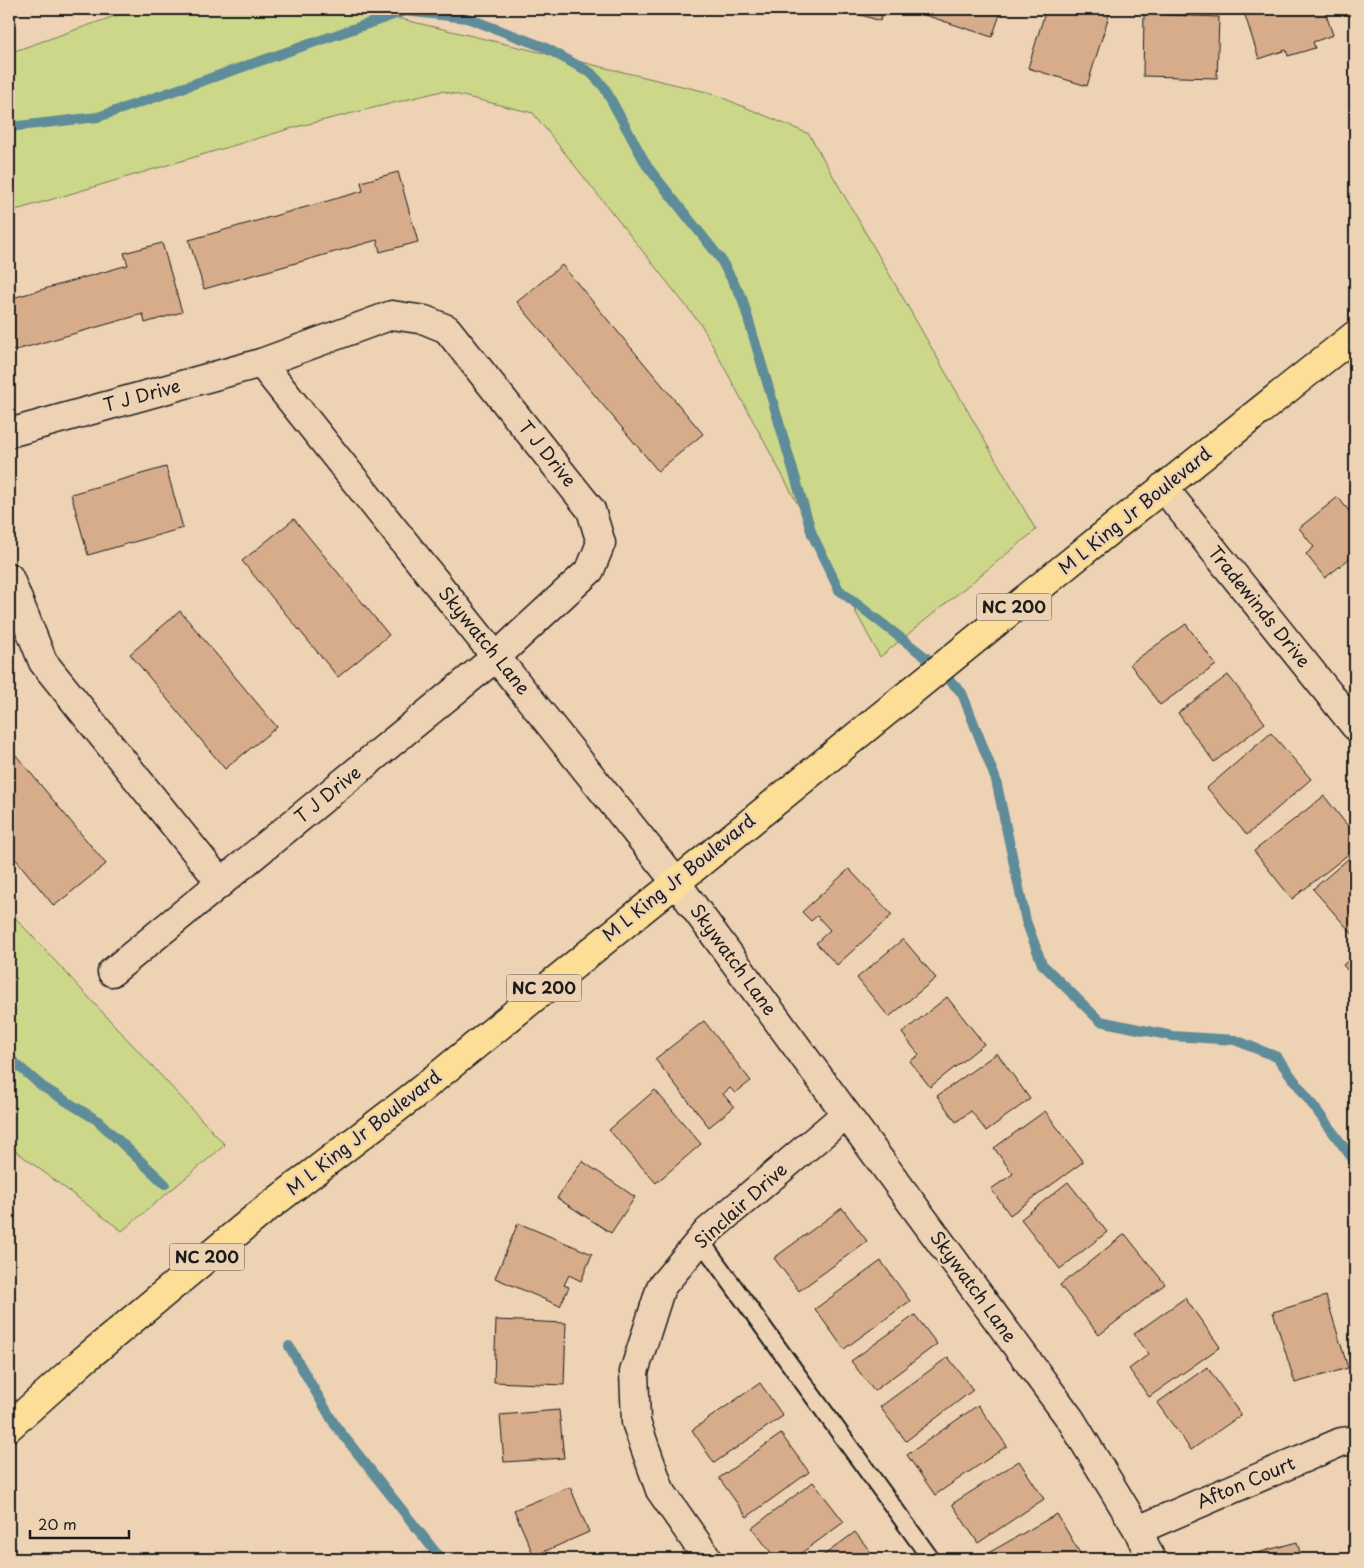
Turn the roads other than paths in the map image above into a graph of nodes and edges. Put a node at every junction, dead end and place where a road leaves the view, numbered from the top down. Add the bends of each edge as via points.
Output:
1 (1355, 335) edge
2 (261, 363) junction
3 (9, 433) edge
4 (1163, 487) junction
5 (9, 577) edge
6 (496, 657) junction
7 (1355, 726) edge
8 (675, 881) junction
9 (221, 882) junction
10 (112, 972) dead end
11 (846, 1114) junction
12 (700, 1240) junction
13 (9, 1427) edge
14 (1355, 1440) edge
15 (1138, 1530) junction
16 (708, 1559) edge
17 (931, 1559) edge
18 (1152, 1559) edge

1 - 4 main road, M L King Jr Boulevard / NC 200
2 - 3 street, T J Drive
2 - 6 street, Skywatch Lane
2 - 6 street, T J Drive via 392,316 425,320 447,330 591,510 601,543 590,570
4 - 7 street, Tradewinds Drive
4 - 8 main road, M L King Jr Boulevard / NC 200
5 - 9 street via 43,662
6 - 8 street, Skywatch Lane
6 - 9 street, T J Drive
8 - 11 street, Skywatch Lane
8 - 13 main road, M L King Jr Boulevard / NC 200 via 413,1096 262,1212 85,1358
9 - 10 street, T J Drive
11 - 12 street, Sinclair Drive
11 - 15 street, Skywatch Lane via 1071,1420
12 - 16 street, Sinclair Drive via 662,1287 634,1372 636,1422 660,1490
12 - 17 lane
14 - 15 street, Afton Court via 1341,1442
15 - 18 street, Skywatch Lane

